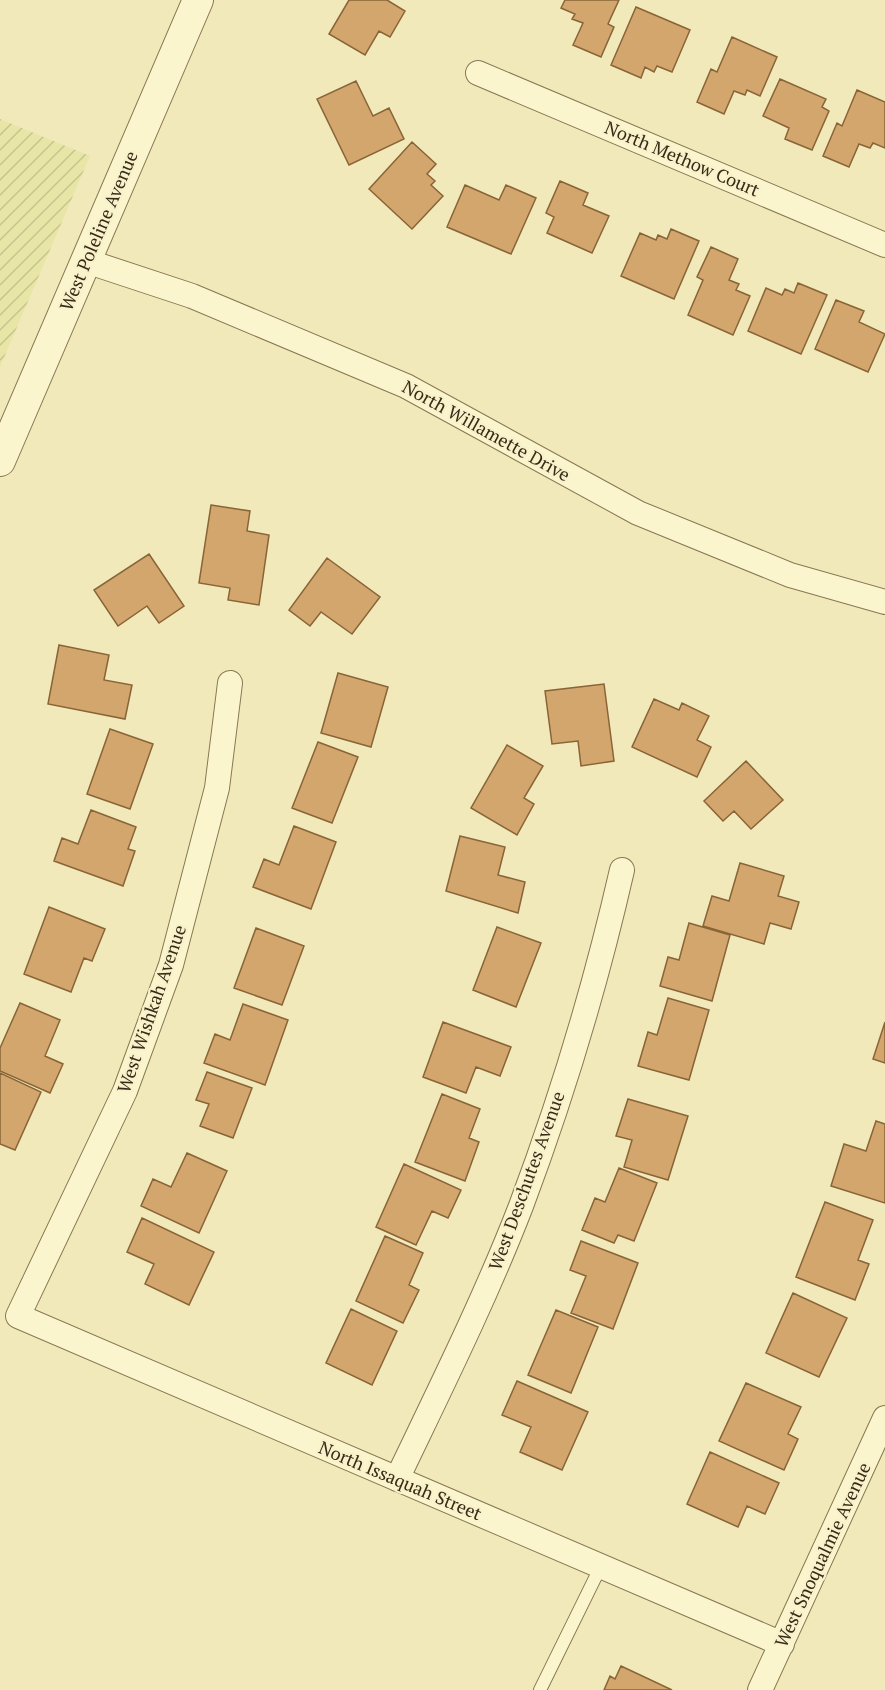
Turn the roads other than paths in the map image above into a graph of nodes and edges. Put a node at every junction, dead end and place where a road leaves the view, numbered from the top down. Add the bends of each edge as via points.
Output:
1 (198, 0) edge
2 (478, 73) dead end
3 (885, 245) edge
4 (86, 261) junction
5 (0, 461) edge
6 (885, 602) edge
7 (230, 683) dead end
8 (622, 870) dead end
9 (18, 1316) joint
10 (885, 1418) edge
11 (397, 1479) junction
12 (600, 1568) junction
13 (782, 1644) junction
14 (540, 1690) edge
15 (760, 1690) edge

1 - 4 street, West Poleline Avenue
2 - 3 street, North Methow Court
4 - 5 street, West Poleline Avenue
4 - 6 street, North Willamette Drive via 192,296 406,386 638,513 790,575
7 - 9 street, West Wishkah Avenue via 217,788 171,965 125,1092
8 - 11 street, West Deschutes Avenue via 566,1073 520,1207 474,1318
9 - 11 street, North Issaquah Street
10 - 13 street, West Snoqualmie Avenue
11 - 12 street, North Issaquah Street
12 - 13 street, North Issaquah Street
12 - 14 lane
13 - 15 street, West Snoqualmie Avenue

